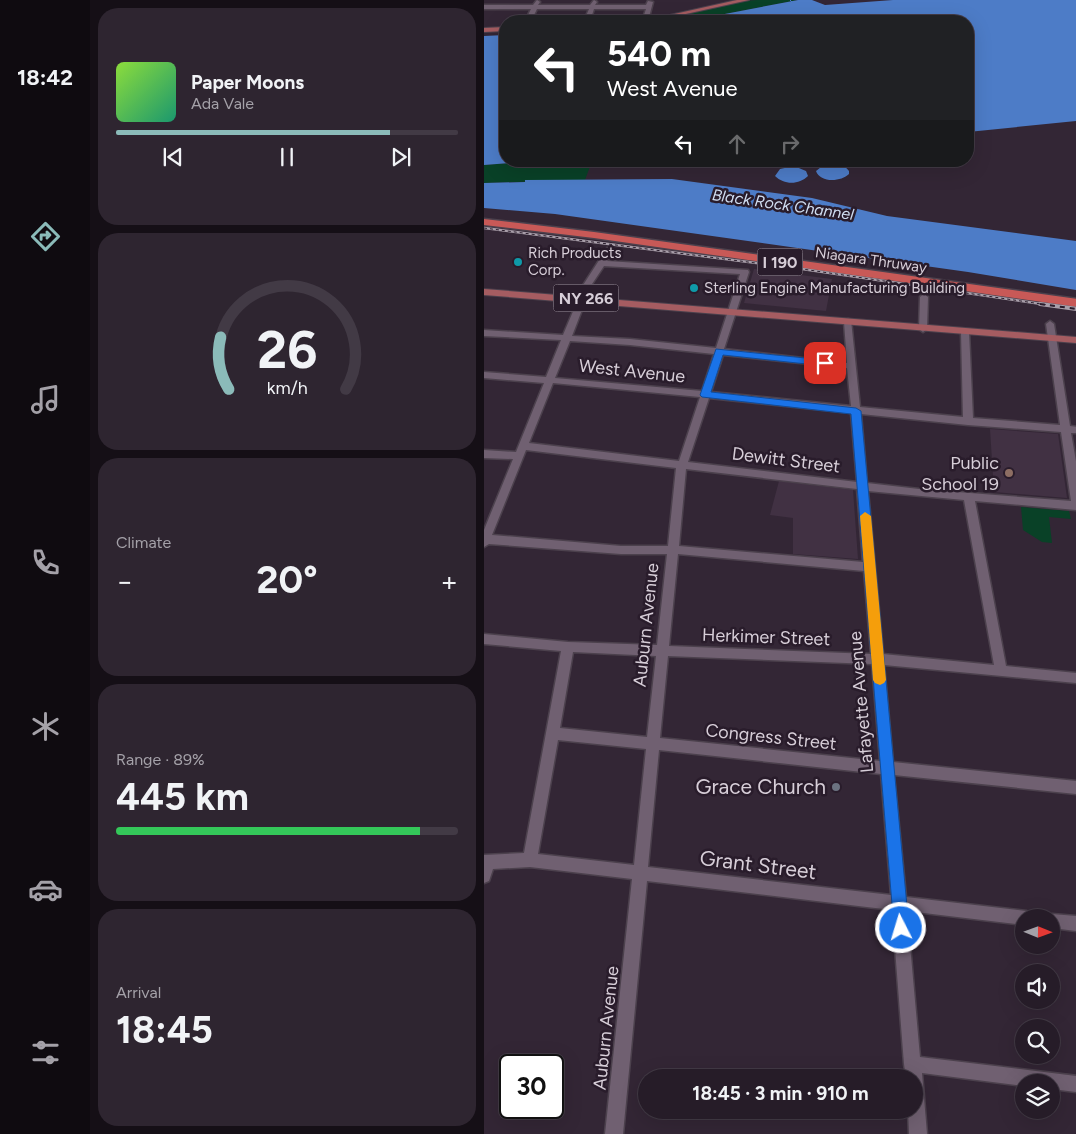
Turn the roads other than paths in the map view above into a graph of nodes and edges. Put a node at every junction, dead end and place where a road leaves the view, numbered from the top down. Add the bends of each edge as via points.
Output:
1 (538, 0) edge
2 (594, 0) edge
3 (650, 0) edge
4 (746, 0) edge
5 (484, 7) edge
6 (534, 7) junction
7 (592, 7) junction
8 (649, 7) junction
9 (531, 15) edge
10 (589, 15) edge
11 (647, 15) edge
12 (674, 15) edge
13 (499, 29) edge
14 (484, 30) edge
15 (484, 220) edge
16 (610, 250) dead end
17 (602, 263) junction
18 (484, 292) edge
19 (924, 296) dead end
20 (581, 298) junction
21 (1076, 299) edge
22 (1076, 303) edge
23 (732, 311) junction
24 (848, 322) junction
25 (1050, 324) dead end
26 (923, 329) junction
27 (965, 332) junction
28 (484, 333) edge
29 (566, 338) junction
30 (1052, 338) junction
31 (1076, 340) edge
32 (719, 351) junction
33 (852, 366) junction
34 (484, 375) edge
35 (550, 380) junction
36 (705, 395) junction
37 (856, 411) junction
38 (968, 422) junction
39 (1065, 429) junction
40 (1076, 430) edge
41 (523, 446) junction
42 (484, 454) edge
43 (519, 456) junction
44 (683, 465) junction
45 (863, 486) junction
46 (969, 497) junction
47 (1076, 506) edge
48 (484, 540) edge
49 (673, 550) junction
50 (870, 567) junction
51 (484, 639) edge
52 (568, 647) junction
53 (663, 650) junction
54 (878, 659) junction
55 (1001, 671) junction
56 (1076, 678) edge
57 (552, 734) junction
58 (653, 744) junction
59 (888, 767) junction
60 (1076, 788) edge
61 (530, 860) junction
62 (485, 867) edge
63 (640, 872) junction
64 (899, 902) junction
65 (1015, 917) edge
66 (1060, 922) edge
67 (1076, 924) edge
68 (913, 1069) edge
69 (923, 1075) edge
70 (1076, 1084) edge
71 (917, 1119) edge
72 (614, 1134) edge
73 (918, 1134) edge

1 - 6 street
2 - 7 street
3 - 8 street
4 - 12 main road
5 - 6 street
6 - 7 street
6 - 9 street
7 - 8 street
7 - 10 street
8 - 11 street
13 - 14 main road
15 - 21 highway, Niagara Thruway / I 190 via 625,234
15 - 22 highway, Niagara Thruway / I 190
16 - 17 street
17 - 20 street
17 - 23 street, Auburn Avenue via 745,272
18 - 20 main road, NY 266
19 - 26 street
20 - 23 main road, NY 266
20 - 29 street
23 - 24 main road, NY 266
23 - 32 street, Auburn Avenue
24 - 26 main road, NY 266
24 - 33 street, Lafayette Avenue
25 - 30 street
26 - 27 main road, NY 266
27 - 30 main road, NY 266
27 - 38 street
28 - 29 street
29 - 32 street
29 - 35 street
30 - 31 main road, NY 266
30 - 39 street
32 - 33 street
32 - 36 street, Auburn Avenue
33 - 37 street, Lafayette Avenue
34 - 35 street, West Avenue
35 - 36 street, West Avenue
35 - 41 street
36 - 37 street, West Avenue
36 - 44 street, Auburn Avenue
37 - 38 street, West Avenue
37 - 45 street, Lafayette Avenue
38 - 39 street, West Avenue
39 - 40 street, West Avenue
39 - 47 street
41 - 43 street
41 - 44 street, Dewitt Street
42 - 43 street
43 - 48 street
44 - 45 street, Dewitt Street
44 - 49 street, Auburn Avenue
45 - 46 street, Dewitt Street
45 - 50 street, Lafayette Avenue
46 - 47 street, Dewitt Street
46 - 55 street
48 - 49 street via 621,550
49 - 50 street
49 - 53 street, Auburn Avenue
50 - 54 street, Lafayette Avenue
51 - 52 street, Herkimer Street
52 - 53 street, Herkimer Street
52 - 57 street
53 - 54 street, Herkimer Street
53 - 58 street, Auburn Avenue
54 - 55 street, Herkimer Street
54 - 59 street, Lafayette Avenue
55 - 56 street, Herkimer Street
57 - 58 street, Congress Street
57 - 61 street
58 - 59 street, Congress Street
58 - 63 street, Auburn Avenue
59 - 60 street, Congress Street
59 - 64 street, Lafayette Avenue
61 - 62 street, Grant Street
61 - 63 street, Grant Street
63 - 64 street, Grant Street
63 - 72 street, Auburn Avenue
64 - 65 street, Grant Street
64 - 68 street, Lafayette Avenue
66 - 67 street
69 - 70 street
71 - 73 street, Lafayette Avenue

